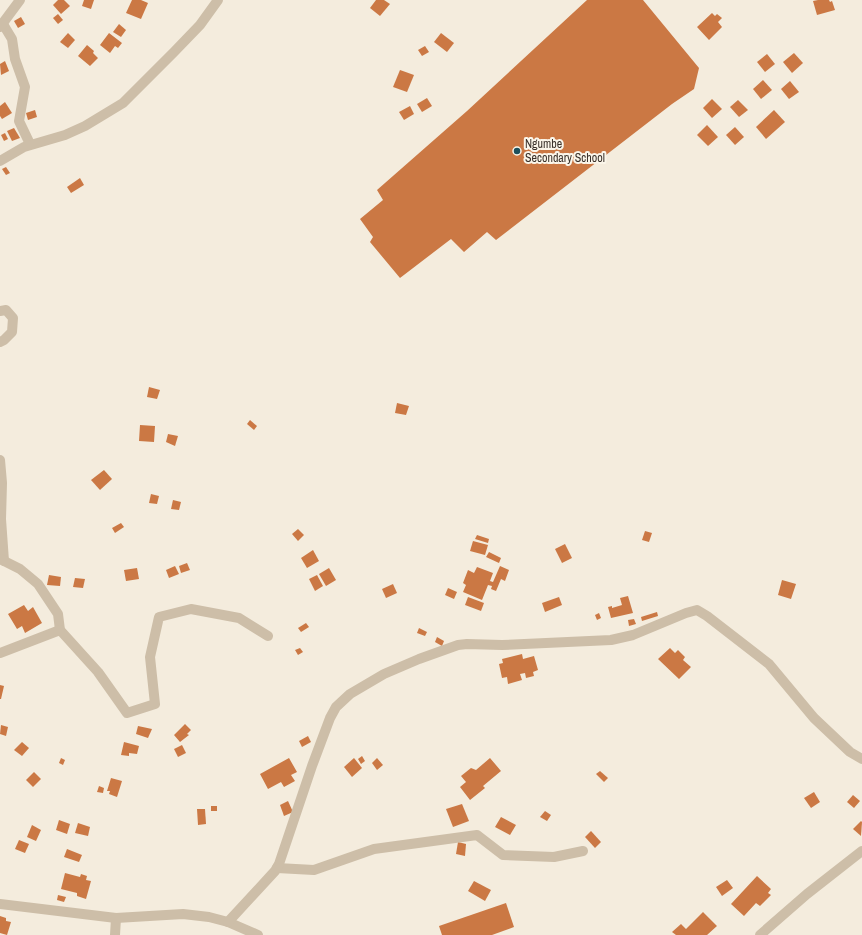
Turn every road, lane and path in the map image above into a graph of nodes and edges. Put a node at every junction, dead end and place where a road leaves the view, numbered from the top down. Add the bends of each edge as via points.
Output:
1 (20, 0) edge
2 (218, 0) edge
3 (1, 25) edge
4 (30, 144) junction
5 (0, 161) edge
6 (0, 311) edge
7 (0, 342) edge
8 (0, 460) edge
9 (2, 560) edge
10 (60, 630) junction
11 (268, 636) dead end
12 (0, 653) edge
13 (862, 759) edge
14 (583, 851) dead end
15 (862, 852) edge
16 (277, 868) junction
17 (0, 904) edge
18 (116, 918) junction
19 (228, 922) junction
20 (115, 935) edge
21 (258, 935) edge
22 (760, 935) edge

1 - 3 street
2 - 4 street via 200,25 124,102 65,135
3 - 4 street via 12,39 15,59 25,87 19,121
4 - 5 street
6 - 7 street via 6,310 13,318 12,332
8 - 9 street
9 - 10 street via 20,569 38,584 58,614
10 - 11 street via 98,672 127,713 155,704 150,657 158,617 191,609 239,618
10 - 12 street
13 - 16 street via 850,752 814,718 769,664 697,610 633,635 611,640 458,645 419,658 384,674 350,694 336,707 322,739
14 - 16 street via 554,857 503,855 477,835 374,849 314,870
15 - 22 street via 812,890
16 - 19 street
17 - 18 street
18 - 19 street via 183,914
18 - 20 street
19 - 21 street

